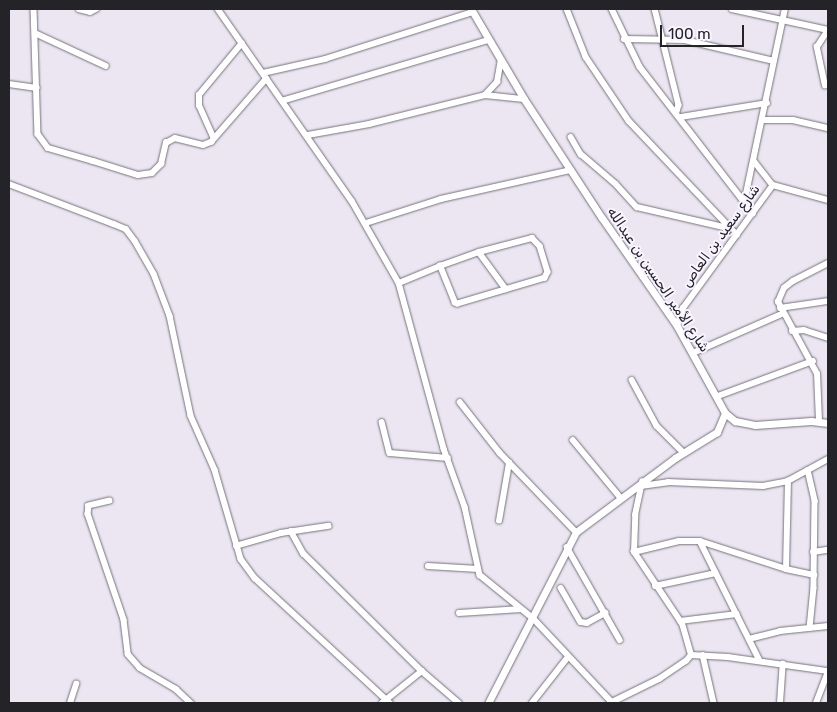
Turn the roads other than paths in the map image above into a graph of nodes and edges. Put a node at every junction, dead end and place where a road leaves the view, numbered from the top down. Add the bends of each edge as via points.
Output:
1 (34, 9) edge
2 (80, 9) edge
3 (96, 9) edge
4 (218, 9) edge
5 (566, 9) edge
6 (612, 9) edge
7 (656, 9) edge
8 (732, 9) edge
9 (784, 9) edge
10 (472, 10) edge
11 (783, 18) junction
12 (828, 30) edge
13 (35, 33) junction
14 (661, 37) junction
15 (624, 39) junction
16 (488, 40) junction
17 (242, 43) junction
18 (501, 60) junction
19 (774, 62) junction
20 (106, 66) dead end
21 (265, 76) junction
22 (9, 84) edge
23 (825, 86) dead end
24 (37, 88) junction
25 (485, 95) junction
26 (524, 99) junction
27 (282, 100) junction
28 (767, 103) junction
29 (677, 112) junction
30 (681, 117) junction
31 (763, 120) junction
32 (828, 128) edge
33 (308, 135) junction
34 (572, 137) dead end
35 (213, 138) junction
36 (754, 161) junction
37 (571, 170) junction
38 (9, 184) edge
39 (773, 185) junction
40 (828, 200) edge
41 (744, 203) junction
42 (753, 213) junction
43 (366, 223) junction
44 (729, 228) junction
45 (737, 235) junction
46 (479, 252) junction
47 (828, 263) edge
48 (440, 266) junction
49 (398, 283) junction
50 (506, 289) junction
51 (828, 301) edge
52 (781, 311) junction
53 (678, 326) junction
54 (792, 331) junction
55 (828, 338) edge
56 (693, 352) junction
57 (813, 362) junction
58 (632, 380) dead end
59 (718, 396) junction
60 (460, 402) dead end
61 (726, 413) junction
62 (818, 421) junction
63 (382, 422) dead end
64 (828, 423) edge
65 (573, 440) dead end
66 (684, 453) junction
67 (448, 458) junction
68 (828, 459) edge
69 (509, 463) junction
70 (808, 470) junction
71 (788, 481) junction
72 (642, 484) junction
73 (621, 498) junction
74 (110, 501) dead end
75 (499, 520) dead end
76 (328, 526) dead end
77 (291, 531) junction
78 (576, 532) junction
79 (700, 541) junction
80 (236, 546) junction
81 (567, 548) junction
82 (828, 550) edge
83 (634, 552) junction
84 (813, 552) junction
85 (428, 566) dead end
86 (478, 569) junction
87 (786, 570) junction
88 (716, 574) junction
89 (814, 575) junction
90 (655, 586) junction
91 (561, 588) dead end
92 (520, 609) junction
93 (459, 613) dead end
94 (605, 613) junction
95 (737, 614) junction
96 (533, 618) junction
97 (680, 621) junction
98 (828, 626) edge
99 (810, 628) junction
100 (750, 639) junction
101 (620, 640) dead end
102 (691, 655) junction
103 (703, 655) junction
104 (568, 657) junction
105 (760, 661) junction
106 (783, 664) junction
107 (422, 671) junction
108 (828, 672) edge
109 (76, 684) dead end
110 (386, 702) edge
111 (70, 703) edge
112 (191, 703) edge
113 (459, 703) edge
114 (488, 703) edge
115 (532, 703) edge
116 (611, 703) edge
117 (714, 703) edge
118 (780, 703) edge
119 (816, 703) edge

1 - 13 street
2 - 3 street via 90,12
4 - 17 street
5 - 44 street via 586,57 605,89 629,121
6 - 15 street
7 - 14 street
8 - 11 street
9 - 11 street
10 - 16 street, شارع الأمير الحسين بن عبدالله
10 - 21 street
11 - 12 street
11 - 19 street
12 - 23 street via 816,47
13 - 20 street
13 - 24 street
14 - 15 street
14 - 19 street
14 - 29 street via 679,105
15 - 29 street via 640,66
16 - 18 street, شارع الأمير الحسين بن عبدالله
16 - 27 street
17 - 21 street
17 - 35 street via 199,95 199,106
18 - 25 street via 497,82
18 - 26 street, شارع الأمير الحسين بن عبدالله
19 - 28 street
21 - 27 street
21 - 35 street
22 - 24 street
24 - 35 street via 36,125 44,144 128,172 152,173 161,164 169,140 175,138 206,145
25 - 26 street
25 - 33 street via 369,124
26 - 37 street, شارع الأمير الحسين بن عبدالله
27 - 33 street
28 - 30 street
28 - 31 street
29 - 30 street
30 - 41 street
31 - 32 street via 792,120
31 - 36 street
33 - 43 street
34 - 44 street via 581,154 637,207
36 - 39 street
36 - 41 street
37 - 43 street via 441,199
37 - 53 street, شارع الأمير الحسين بن عبدالله
38 - 80 street via 114,224 126,230 136,241 154,274 170,316 191,416 215,470
39 - 40 street, شارع سعيد بن العاص
39 - 42 street, شارع سعيد بن العاص
41 - 42 street
42 - 45 street, شارع سعيد بن العاص
43 - 49 street
44 - 45 street
45 - 53 street, شارع سعيد بن العاص via 683,308
46 - 48 street
46 - 50 street
46 - 50 street via 525,238 537,240 548,276
47 - 52 street via 784,288 779,295
48 - 49 street
48 - 50 street via 455,303 462,304
49 - 67 street
51 - 52 street
52 - 54 street
52 - 56 street
53 - 56 street, شارع الأمير الحسين بن عبدالله
54 - 55 street via 804,330
54 - 57 street
56 - 59 street, شارع الأمير الحسين بن عبدالله
57 - 59 street
57 - 62 street via 819,388
58 - 66 street via 657,426
59 - 61 street, شارع الأمير الحسين بن عبدالله
60 - 69 street
61 - 62 street via 736,421 755,424
61 - 66 street via 717,432
62 - 64 street
63 - 67 street via 390,453
65 - 73 street
66 - 72 street
67 - 86 street via 465,507
68 - 70 street
69 - 75 street
69 - 78 street
70 - 71 street
70 - 84 street via 815,501
71 - 72 street via 763,486 700,482
71 - 87 street
72 - 73 street
72 - 83 street via 635,516
73 - 78 street
74 - 112 street via 89,506 88,514 124,620 128,654 140,668 176,688
76 - 77 street
77 - 80 street
77 - 107 street via 304,554
78 - 81 street
79 - 83 street via 679,541
79 - 87 street
79 - 88 street
80 - 110 street via 240,559 255,578 288,605
81 - 94 street
81 - 96 street
82 - 84 street
83 - 90 street
84 - 89 street
85 - 86 street
86 - 92 street via 490,585
87 - 89 street
88 - 90 street
88 - 95 street
89 - 99 street
90 - 97 street
91 - 94 street via 581,622 587,623
92 - 93 street
92 - 96 street
94 - 101 street
95 - 97 street
95 - 100 street
96 - 104 street
96 - 114 street
97 - 102 street
98 - 99 street
99 - 100 street
100 - 105 street
102 - 103 street
102 - 116 street via 686,662 659,679
103 - 105 street
103 - 117 street
104 - 115 street
104 - 116 street
105 - 106 street
106 - 108 street
106 - 118 street
107 - 110 street
107 - 113 street
108 - 119 street
109 - 111 street

